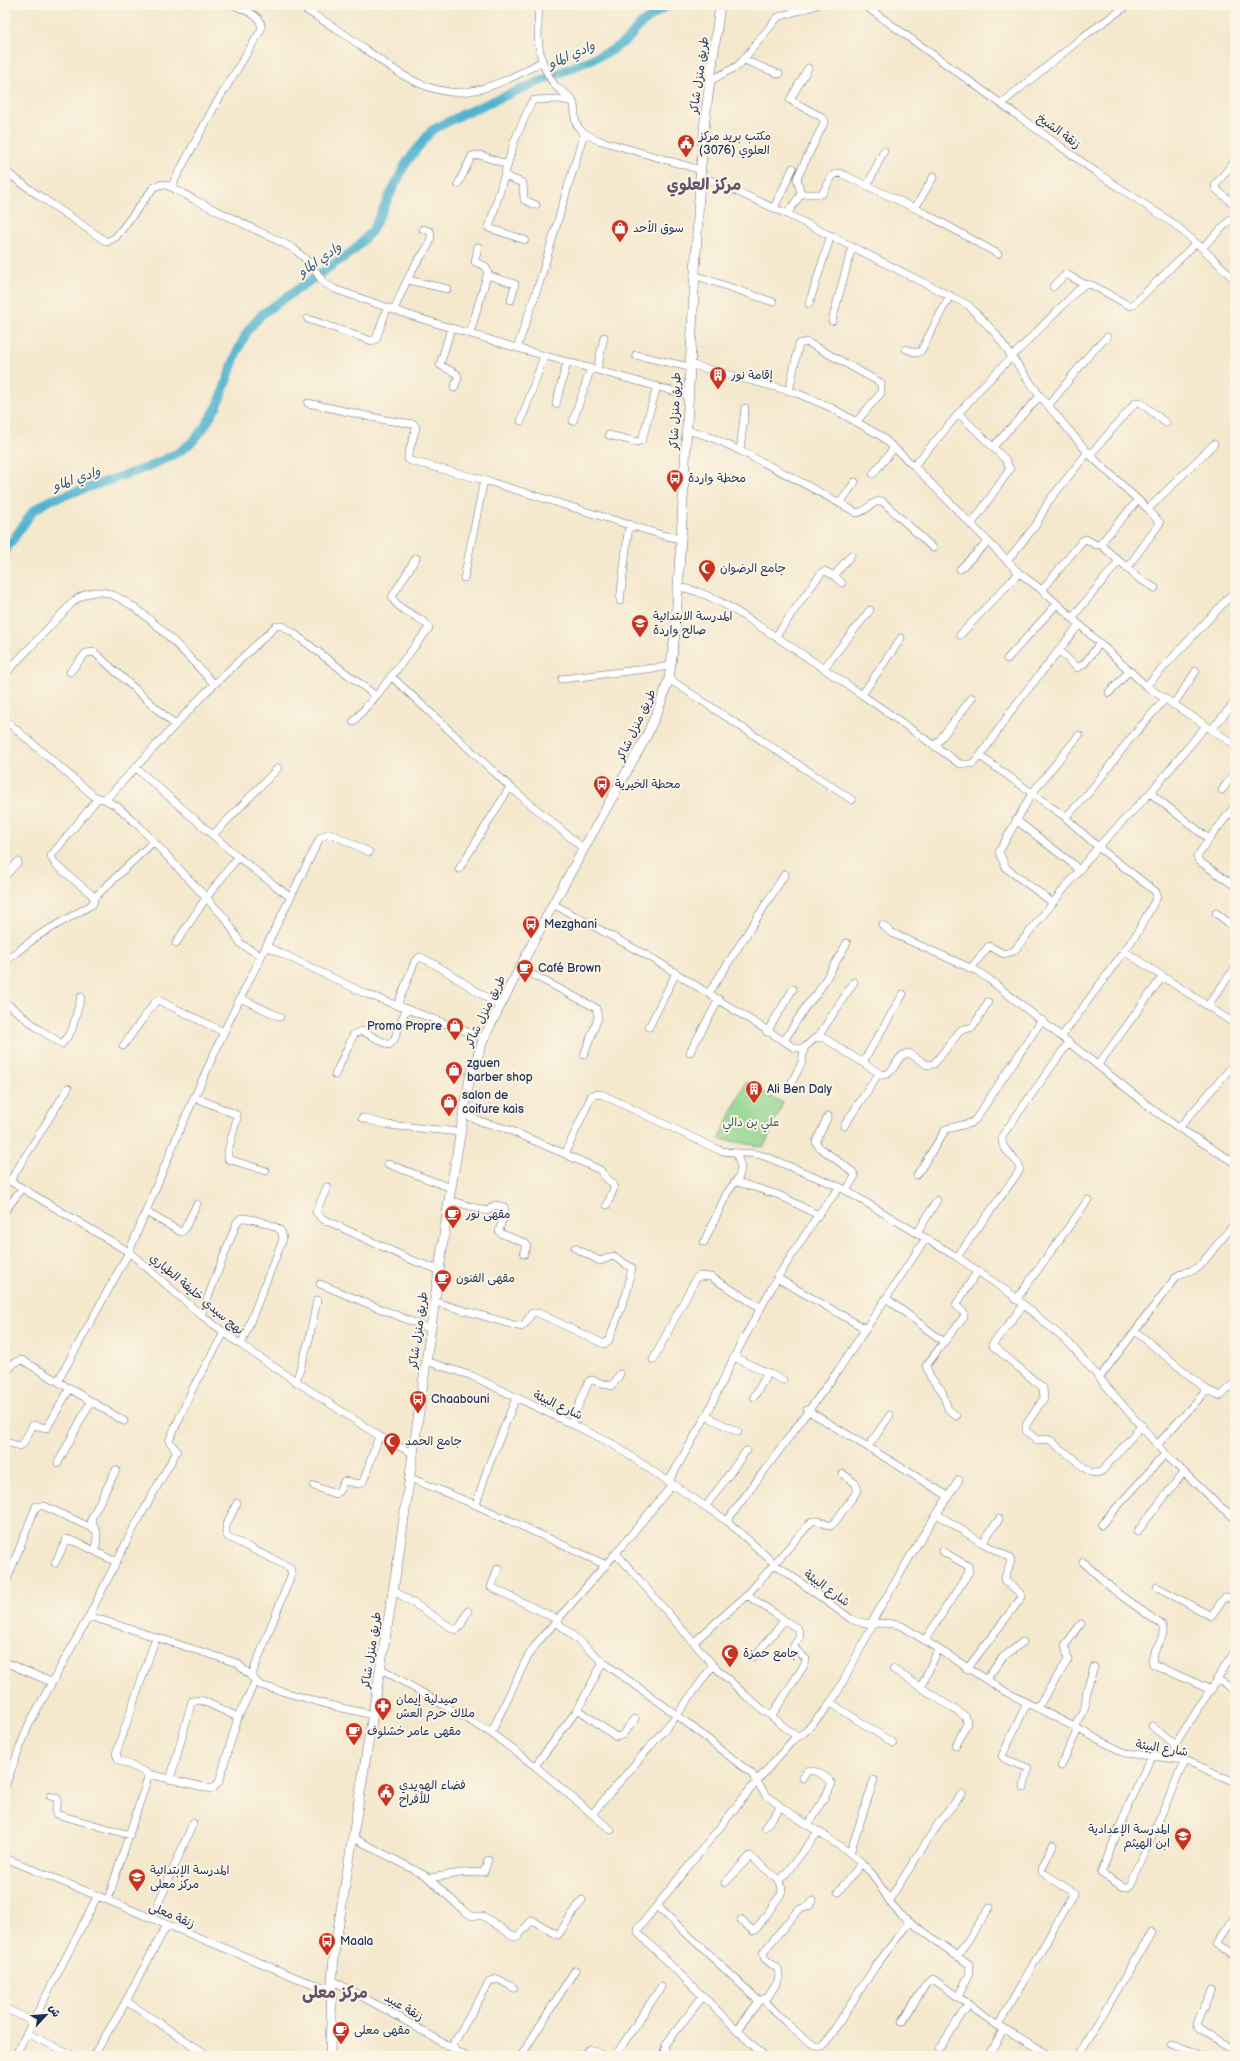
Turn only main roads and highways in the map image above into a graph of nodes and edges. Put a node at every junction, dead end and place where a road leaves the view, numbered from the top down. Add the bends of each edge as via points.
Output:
1 (720, 5) edge
2 (330, 2056) edge

1 - 2 main road, طريق منزل شاكر via 700,174 681,539 675,634 669,679 647,735 553,904 500,1006 484,1038 470,1077 449,1200 393,1590 335,1947

